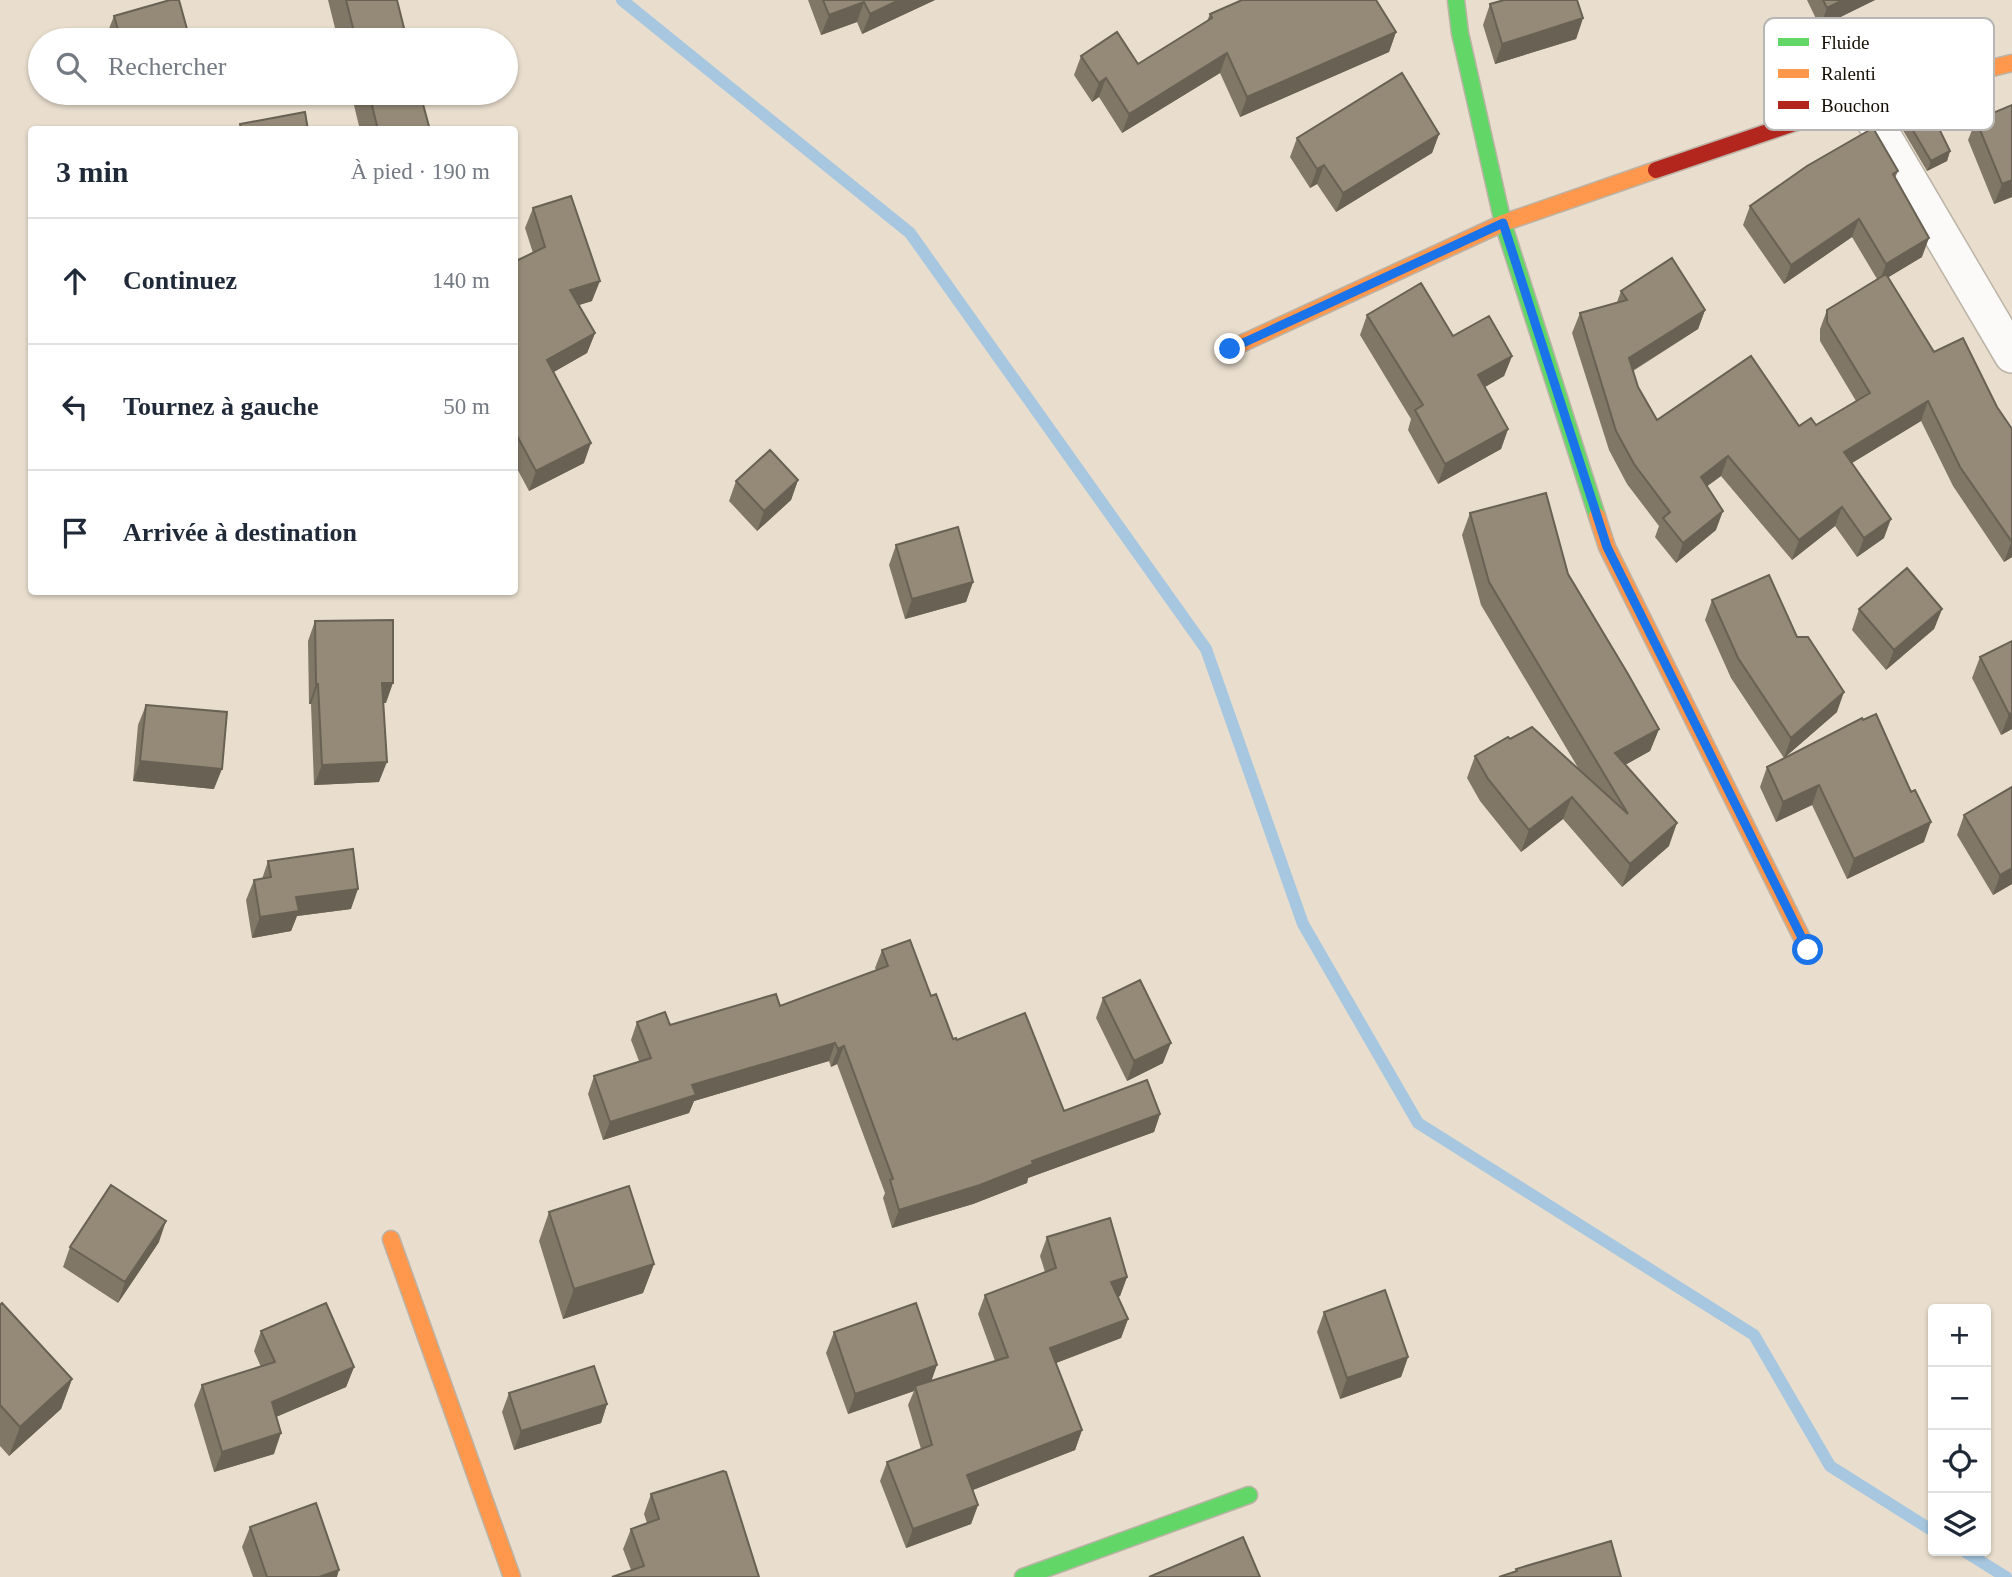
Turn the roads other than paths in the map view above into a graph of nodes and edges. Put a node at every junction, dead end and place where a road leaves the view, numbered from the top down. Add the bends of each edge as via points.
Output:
1 (1457, 0) edge
2 (2012, 62) edge
3 (1994, 67) edge
4 (1774, 130) edge
5 (1880, 130) edge
6 (1503, 223) junction
7 (1230, 349) dead end
8 (2012, 355) edge
9 (1808, 950) dead end
10 (391, 1239) dead end
11 (1249, 1495) dead end
12 (512, 1577) edge
13 (1023, 1577) edge

1 - 6 street via 1460,33
2 - 3 street
4 - 6 street
5 - 8 street
6 - 7 street
6 - 9 street via 1607,547
10 - 12 street
11 - 13 street

